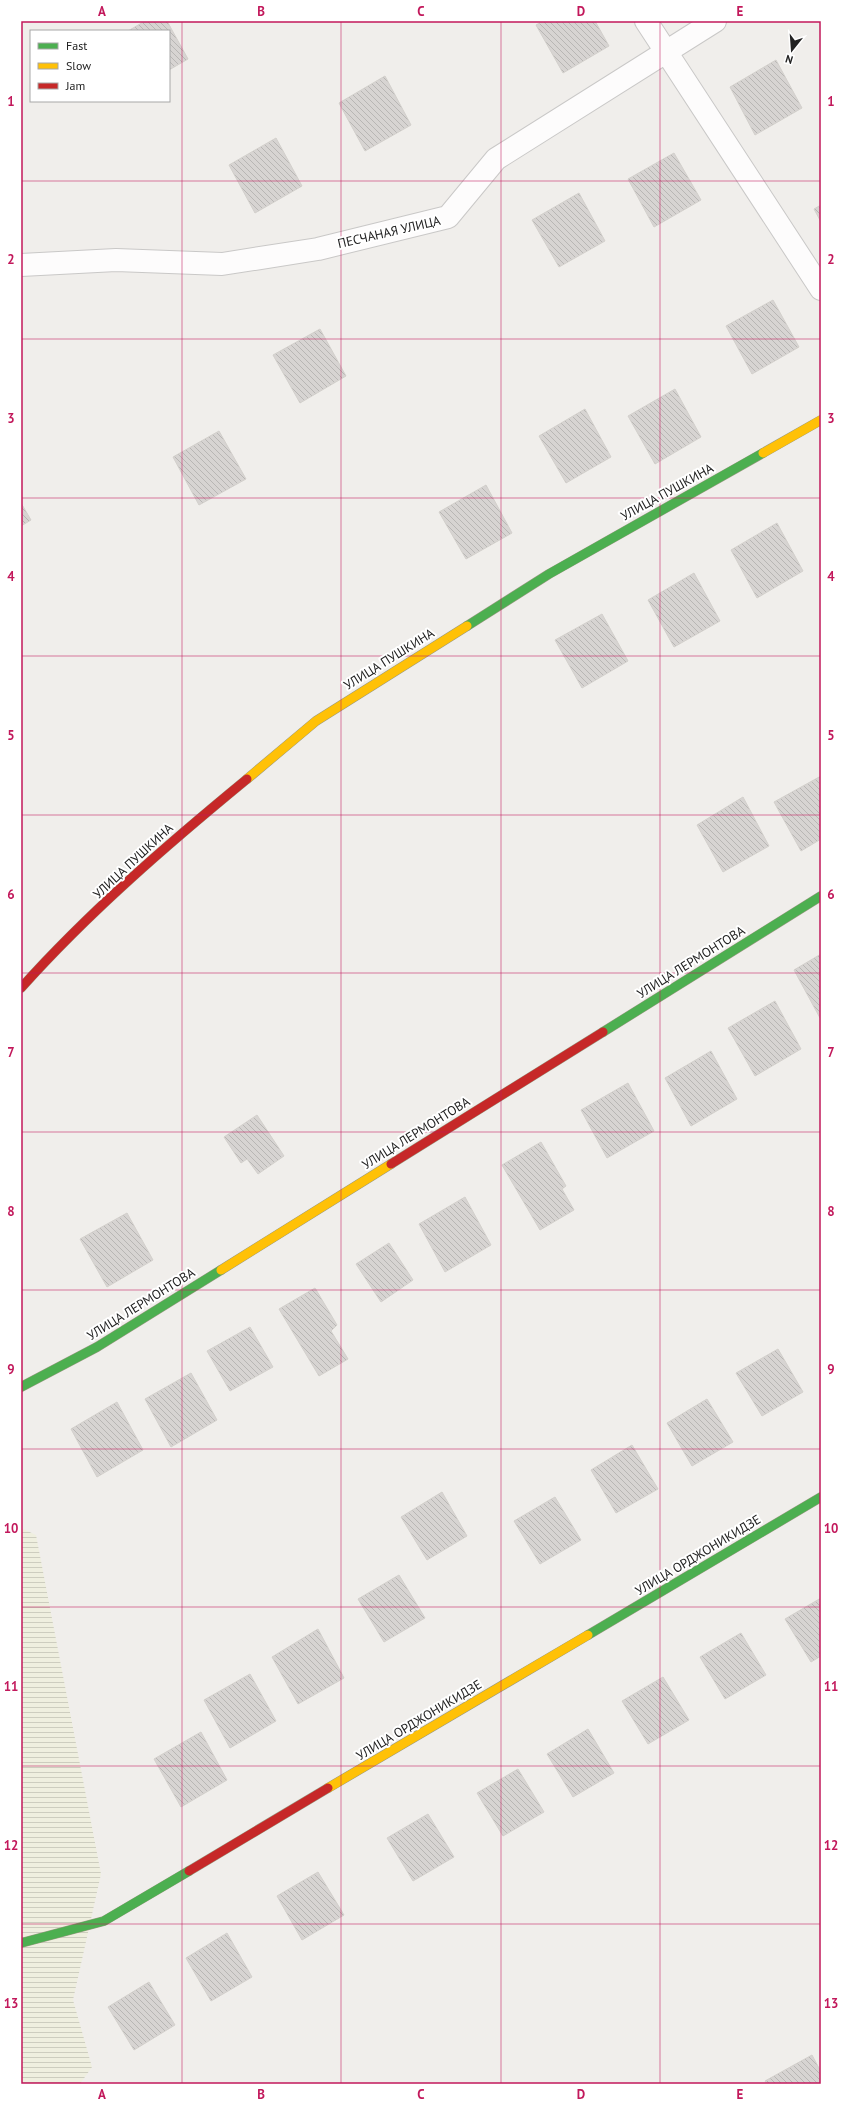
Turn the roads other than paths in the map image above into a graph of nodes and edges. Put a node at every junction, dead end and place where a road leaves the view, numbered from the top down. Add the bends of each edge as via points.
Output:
1 (646, 21) edge
2 (715, 21) edge
3 (667, 51) junction
4 (21, 265) edge
5 (821, 289) edge
6 (821, 420) edge
7 (821, 896) edge
8 (21, 988) edge
9 (21, 1387) edge
10 (821, 1497) edge
11 (21, 1943) edge

1 - 3 street
2 - 3 street, ПЕСЧАНАЯ УЛИЦА
3 - 4 street, ПЕСЧАНАЯ УЛИЦА via 496,159 448,217 318,248 222,264 116,260
3 - 5 street
6 - 8 street, УЛИЦА ПУШКИНА via 549,574 316,721 167,845 47,959
7 - 9 street, УЛИЦА ЛЕРМОНТОВА via 97,1347
10 - 11 street, УЛИЦА ОРДЖОНИКИДЗЕ via 104,1921

